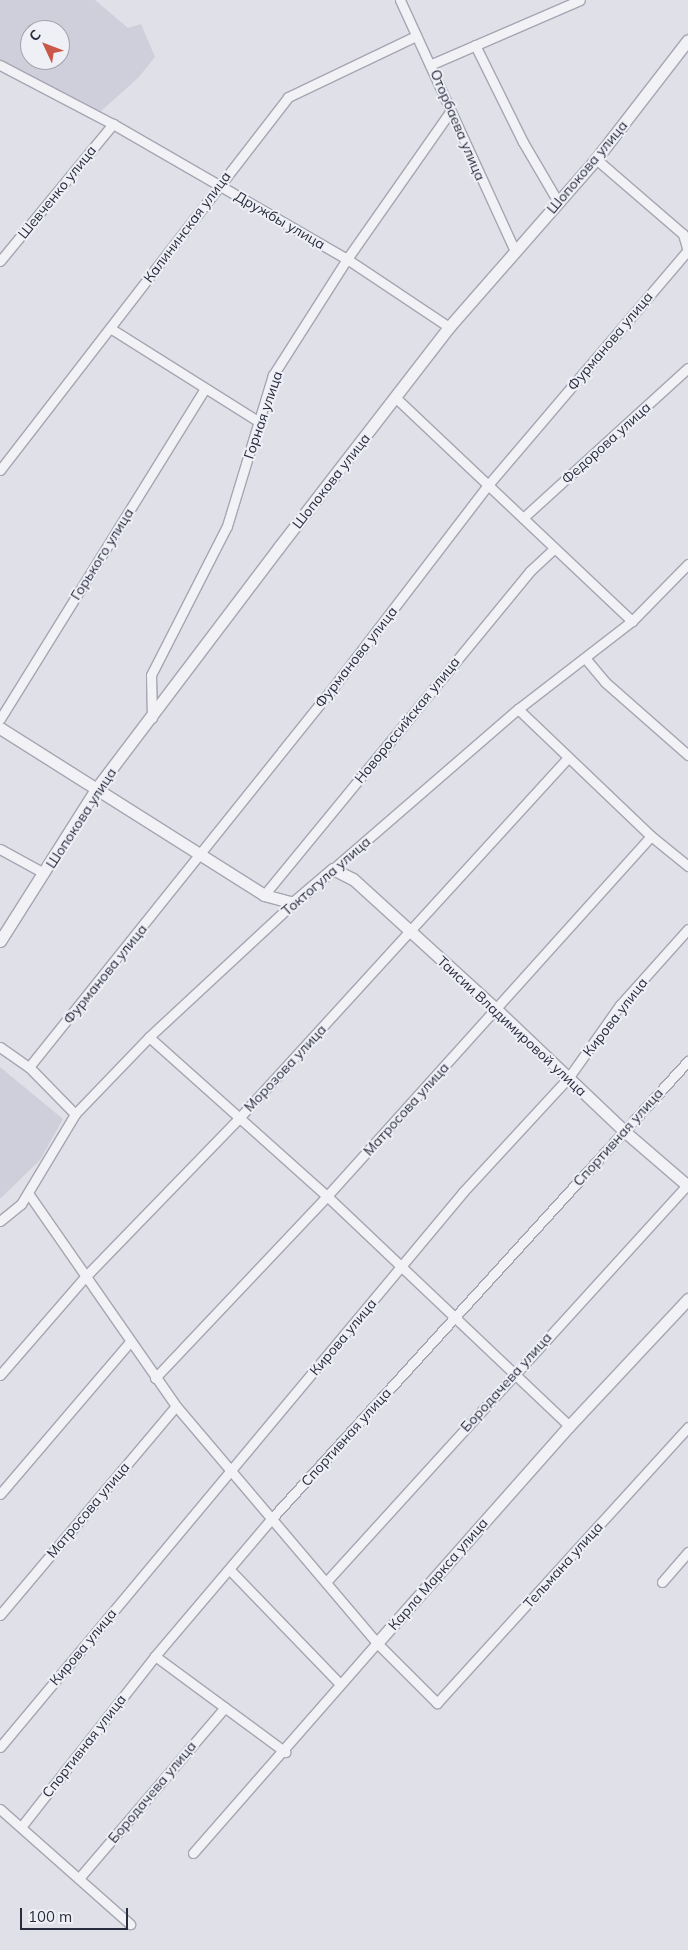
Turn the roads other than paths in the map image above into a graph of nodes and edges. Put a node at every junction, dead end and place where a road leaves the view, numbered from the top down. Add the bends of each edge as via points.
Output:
1 (400, 0) edge
2 (580, 0) edge
3 (416, 36) junction
4 (688, 40) edge
5 (475, 45) junction
6 (432, 64) junction
7 (0, 65) edge
8 (450, 112) junction
9 (113, 124) junction
10 (596, 159) junction
11 (218, 184) junction
12 (558, 202) junction
13 (515, 251) junction
14 (688, 251) edge
15 (347, 259) junction
16 (0, 261) edge
17 (449, 327) junction
18 (110, 328) junction
19 (688, 368) edge
20 (204, 390) junction
21 (396, 398) junction
22 (259, 422) junction
23 (0, 470) edge
24 (488, 485) junction
25 (524, 518) junction
26 (554, 549) junction
27 (688, 564) edge
28 (632, 621) junction
29 (585, 658) junction
30 (518, 709) junction
31 (152, 718) junction
32 (0, 719) edge
33 (0, 728) edge
34 (688, 755) edge
35 (568, 758) junction
36 (96, 789) junction
37 (651, 836) junction
38 (0, 849) edge
39 (200, 855) junction
40 (688, 866) edge
41 (334, 869) junction
42 (44, 873) junction
43 (264, 895) junction
44 (293, 903) junction
45 (688, 929) edge
46 (409, 933) junction
47 (1, 935) edge
48 (496, 1009) junction
49 (149, 1037) junction
50 (0, 1047) edge
51 (688, 1061) edge
52 (29, 1067) junction
53 (569, 1077) junction
54 (75, 1114) junction
55 (239, 1118) junction
56 (624, 1131) junction
57 (688, 1185) edge
58 (28, 1193) junction
59 (327, 1196) junction
60 (0, 1221) edge
61 (402, 1267) junction
62 (85, 1277) junction
63 (688, 1299) edge
64 (455, 1316) junction
65 (130, 1342) junction
66 (514, 1372) junction
67 (0, 1375) edge
68 (155, 1378) junction
69 (176, 1406) junction
70 (569, 1426) junction
71 (688, 1427) edge
72 (232, 1469) junction
73 (0, 1494) edge
74 (273, 1517) junction
75 (688, 1552) edge
76 (230, 1569) junction
77 (326, 1582) junction
78 (662, 1582) dead end
79 (0, 1615) edge
80 (377, 1643) junction
81 (155, 1656) junction
82 (340, 1684) junction
83 (225, 1707) junction
84 (0, 1747) edge
85 (285, 1752) junction
86 (0, 1809) edge
87 (21, 1827) junction
88 (193, 1853) dead end
89 (80, 1877) junction
90 (130, 1924) dead end

1 - 3 street, Оторбаева улица
2 - 5 street
3 - 6 street, Оторбаева улица
3 - 11 street, Калининская улица via 288,97
4 - 10 street, Шопокова улица
5 - 6 street
5 - 12 street via 523,142
6 - 8 street, Оторбаева улица
7 - 9 street, Дружбы улица
8 - 13 street, Оторбаева улица
8 - 15 street, Горная улица
9 - 11 street, Дружбы улица
9 - 16 street, Шевченко улица
10 - 12 street, Шопокова улица
10 - 14 street via 683,234
11 - 15 street, Дружбы улица
11 - 18 street, Калининская улица
12 - 13 street, Шопокова улица
13 - 17 street, Шопокова улица
14 - 24 street, Фурманова улица
15 - 17 street, Дружбы улица
15 - 22 street, Горная улица via 273,375
17 - 21 street, Шопокова улица
18 - 20 street
18 - 23 street, Калининская улица
19 - 25 street, Федорова улица
20 - 22 street
20 - 32 street, Горького улица
21 - 24 street
21 - 31 street, Шопокова улица via 279,547
22 - 31 street, Горная улица via 227,526 151,676
24 - 25 street
24 - 39 street, Фурманова улица
25 - 26 street
26 - 28 street
26 - 43 street, Новороссийская улица via 530,571
27 - 28 street, Токтогула улица
28 - 29 street, Токтогула улица
29 - 30 street, Токтогула улица
29 - 34 street via 605,682
30 - 35 street
30 - 41 street, Токтогула улица
31 - 36 street, Шопокова улица
33 - 36 street
35 - 37 street
35 - 46 street, Морозова улица
36 - 39 street
36 - 42 street, Шопокова улица
37 - 40 street
37 - 48 street, Матросова улица
38 - 42 street
39 - 43 street
39 - 52 street, Фурманова улица
41 - 44 street, Токтогула улица
41 - 46 street, Таисии Владимировой улица via 353,879
42 - 47 street, Шопокова улица
43 - 44 street
44 - 49 street, Токтогула улица
45 - 53 street, Кирова улица via 620,1005
46 - 48 street, Таисии Владимировой улица
46 - 55 street, Морозова улица
48 - 53 street, Таисии Владимировой улица
48 - 59 street, Матросова улица
49 - 54 street, Токтогула улица
49 - 55 street
50 - 52 street
51 - 56 street, Спортивная улица
52 - 54 street
53 - 56 street, Таисии Владимировой улица
53 - 61 street, Кирова улица via 463,1192
54 - 58 street, Токтогула улица
55 - 59 street
55 - 62 street, Морозова улица
56 - 57 street, Таисии Владимировой улица
56 - 64 street, Спортивная улица
57 - 66 street, Бородачева улица
58 - 60 street, Токтогула улица via 21,1204
58 - 62 street
59 - 61 street
59 - 68 street, Матросова улица
61 - 64 street
61 - 72 street, Кирова улица
62 - 65 street
62 - 67 street, Морозова улица
63 - 70 street, Карла Маркса улица
64 - 66 street
64 - 74 street, Спортивная улица
65 - 68 street
65 - 73 street
66 - 70 street
66 - 77 street, Бородачева улица
68 - 69 street
69 - 72 street
69 - 79 street, Матросова улица
70 - 80 street, Карла Маркса улица
71 - 80 street, Тельмана улица via 437,1703
72 - 74 street
72 - 84 street, Кирова улица
74 - 76 street, Спортивная улица
74 - 77 street
75 - 78 street
76 - 81 street, Спортивная улица
76 - 82 street
77 - 80 street
80 - 82 street, Карла Маркса улица
81 - 83 street
81 - 87 street, Спортивная улица
82 - 85 street, Карла Маркса улица
83 - 85 street
83 - 89 street, Бородачева улица
85 - 88 street, Карла Маркса улица
86 - 87 street
87 - 89 street
89 - 90 street

